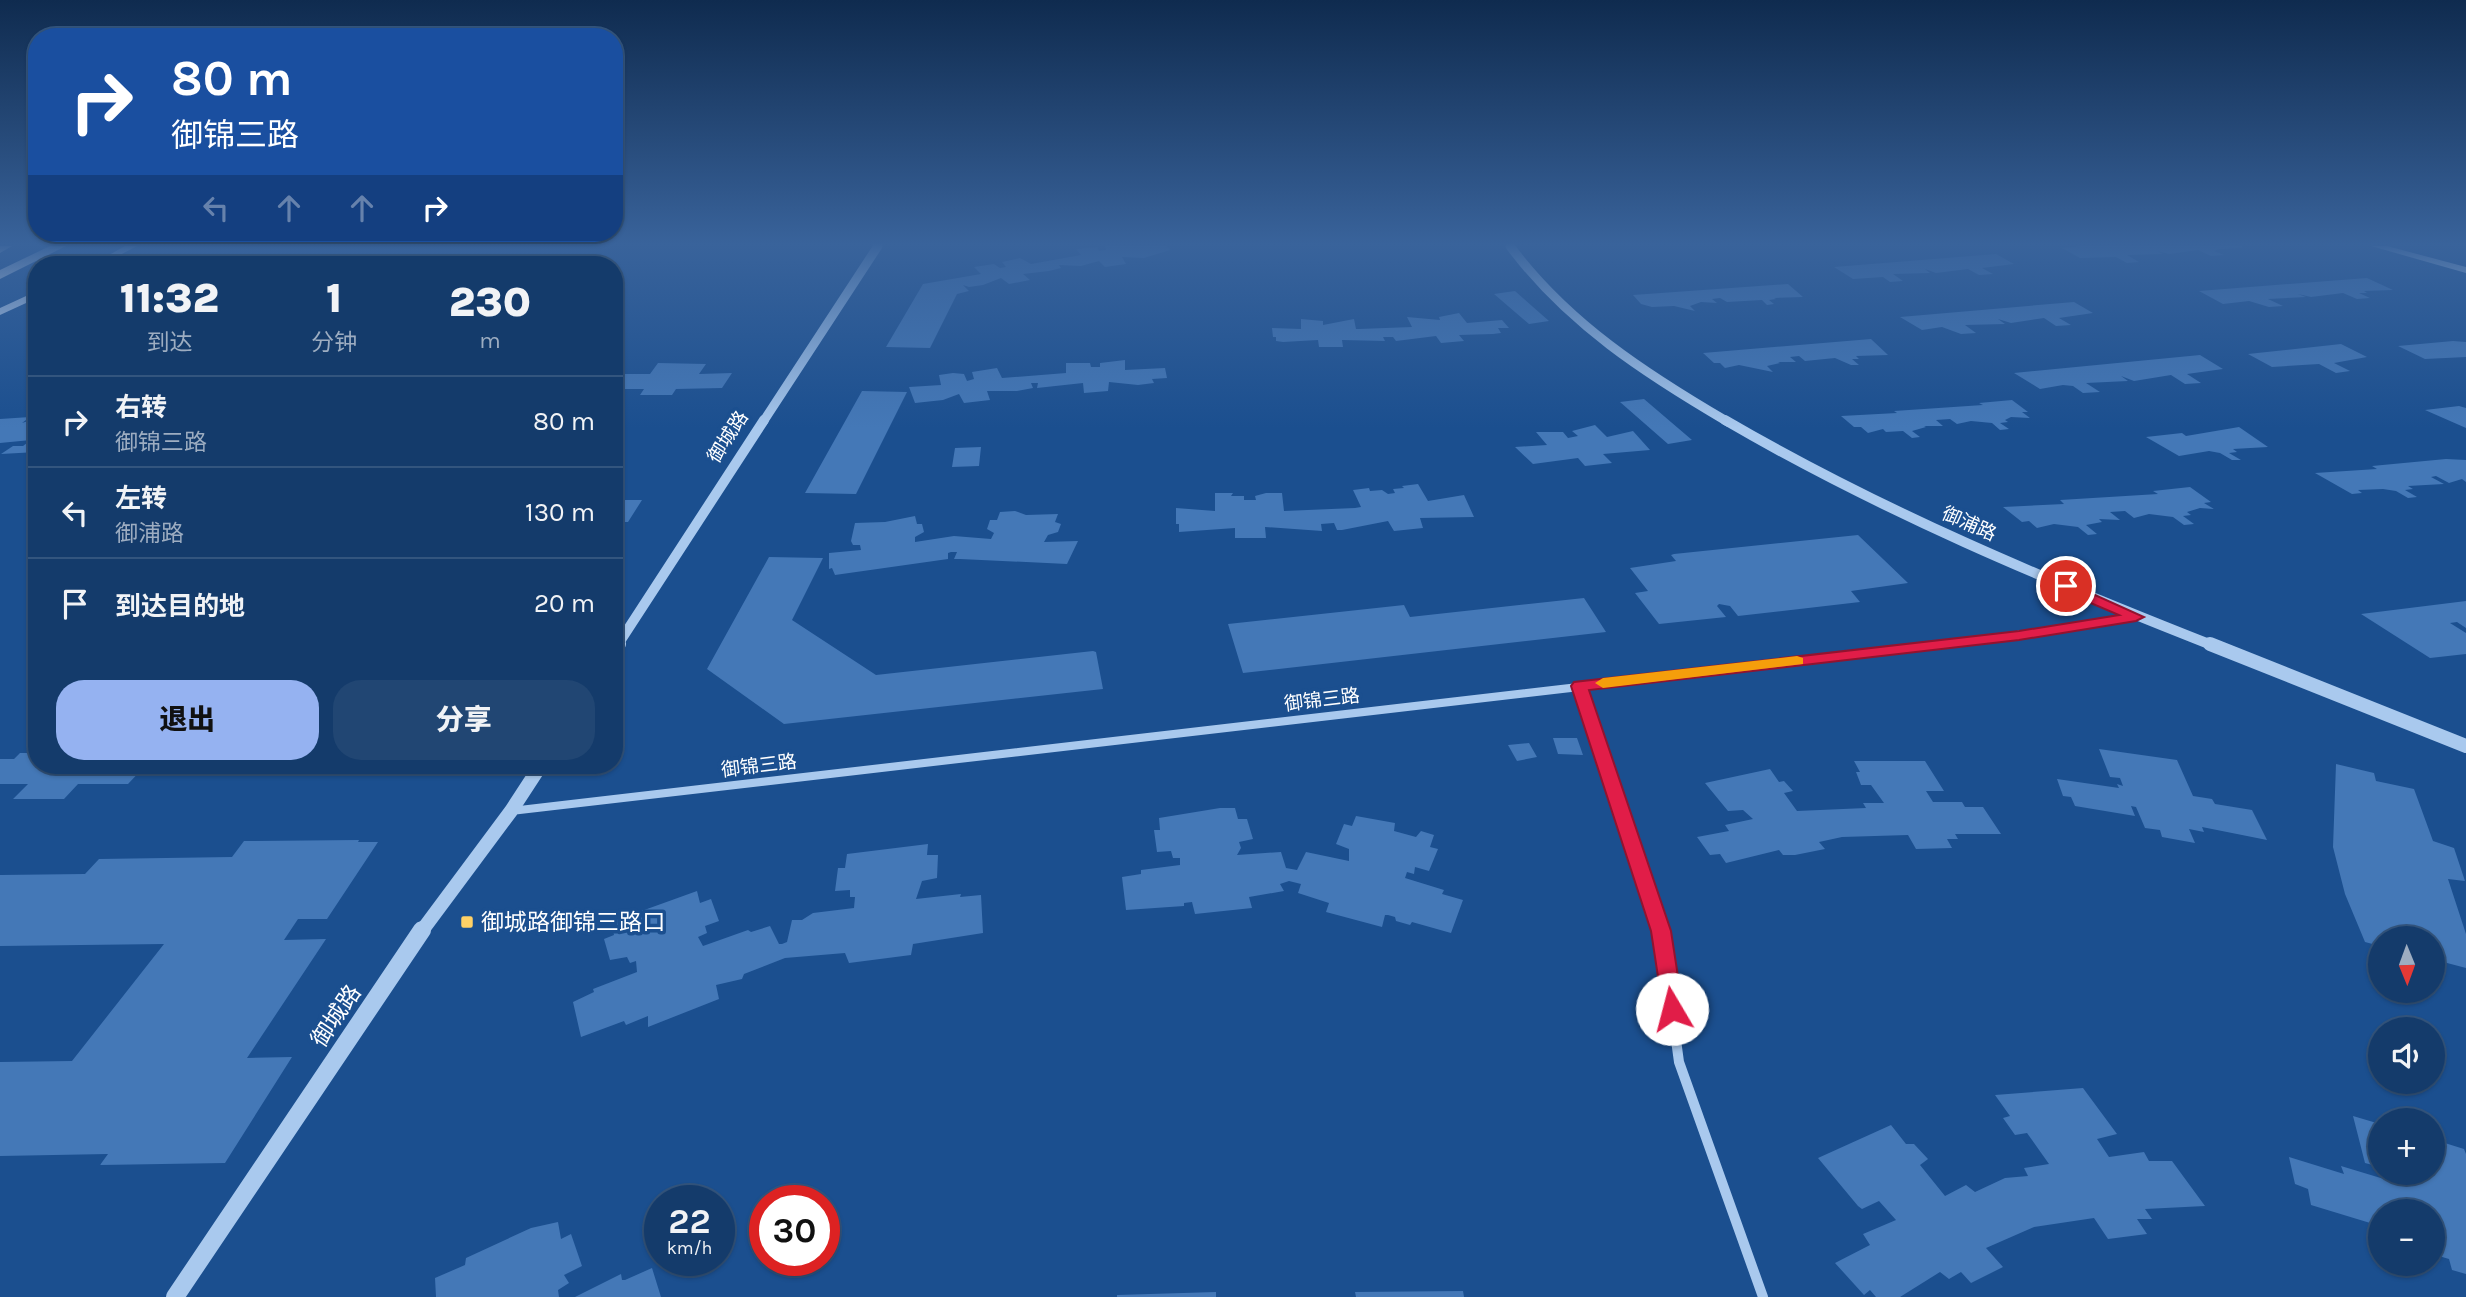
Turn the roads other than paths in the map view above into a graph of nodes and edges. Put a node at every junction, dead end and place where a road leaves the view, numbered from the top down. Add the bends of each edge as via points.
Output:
1 (839, 307) edge
2 (1564, 307) edge
3 (2136, 617) junction
4 (623, 638) edge
5 (1579, 686) junction
6 (2466, 746) edge
7 (535, 774) edge
8 (511, 811) junction
9 (175, 1297) edge
10 (1763, 1297) edge

1 - 4 street, 御城路
2 - 3 street, 御浦路 via 1639,366 1721,419 1905,517
3 - 5 street, 御锦三路 via 2019,636
3 - 6 street, 御浦路
5 - 8 street, 御锦三路
5 - 10 street via 1661,931 1679,1062
7 - 8 street, 御城路
8 - 9 street, 御城路 via 425,926

